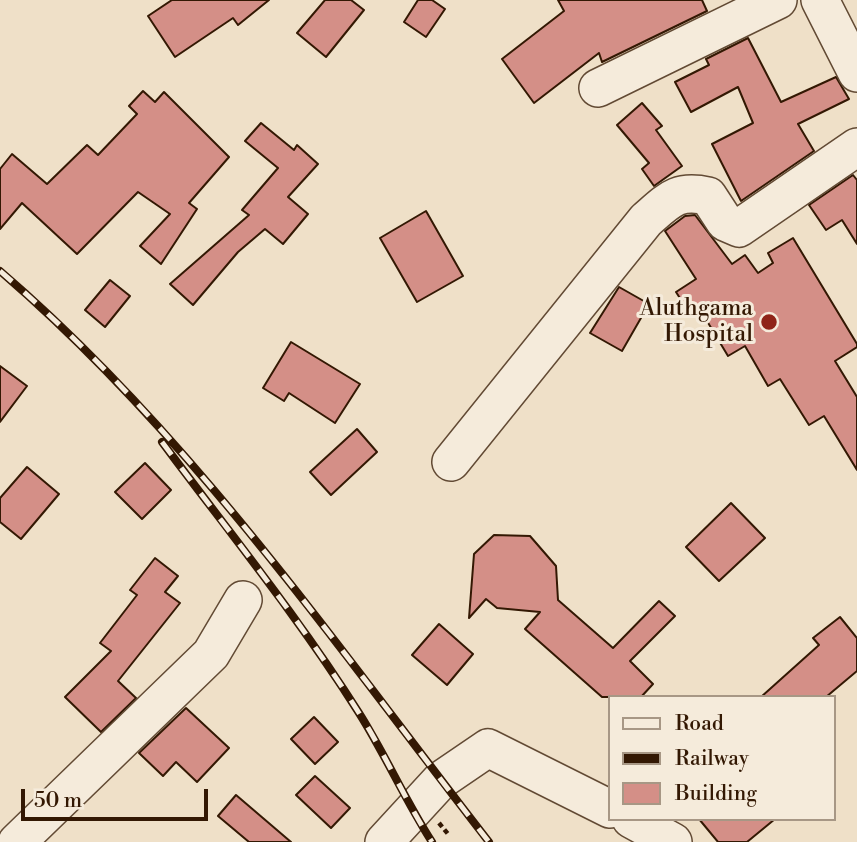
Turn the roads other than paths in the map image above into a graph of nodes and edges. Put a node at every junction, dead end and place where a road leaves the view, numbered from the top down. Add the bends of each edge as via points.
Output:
1 (778, 0) edge
2 (820, 0) edge
3 (857, 73) edge
4 (598, 88) dead end
5 (857, 148) edge
6 (451, 462) dead end
7 (243, 600) dead end
8 (608, 808) edge
9 (635, 821) edge
10 (17, 842) edge
11 (384, 842) edge
12 (673, 842) edge

1 - 4 street
2 - 3 street
5 - 6 street via 739,228 725,222 708,196 687,191 668,200 646,220
7 - 10 street via 211,654
8 - 11 street via 488,748 441,780
9 - 12 street

